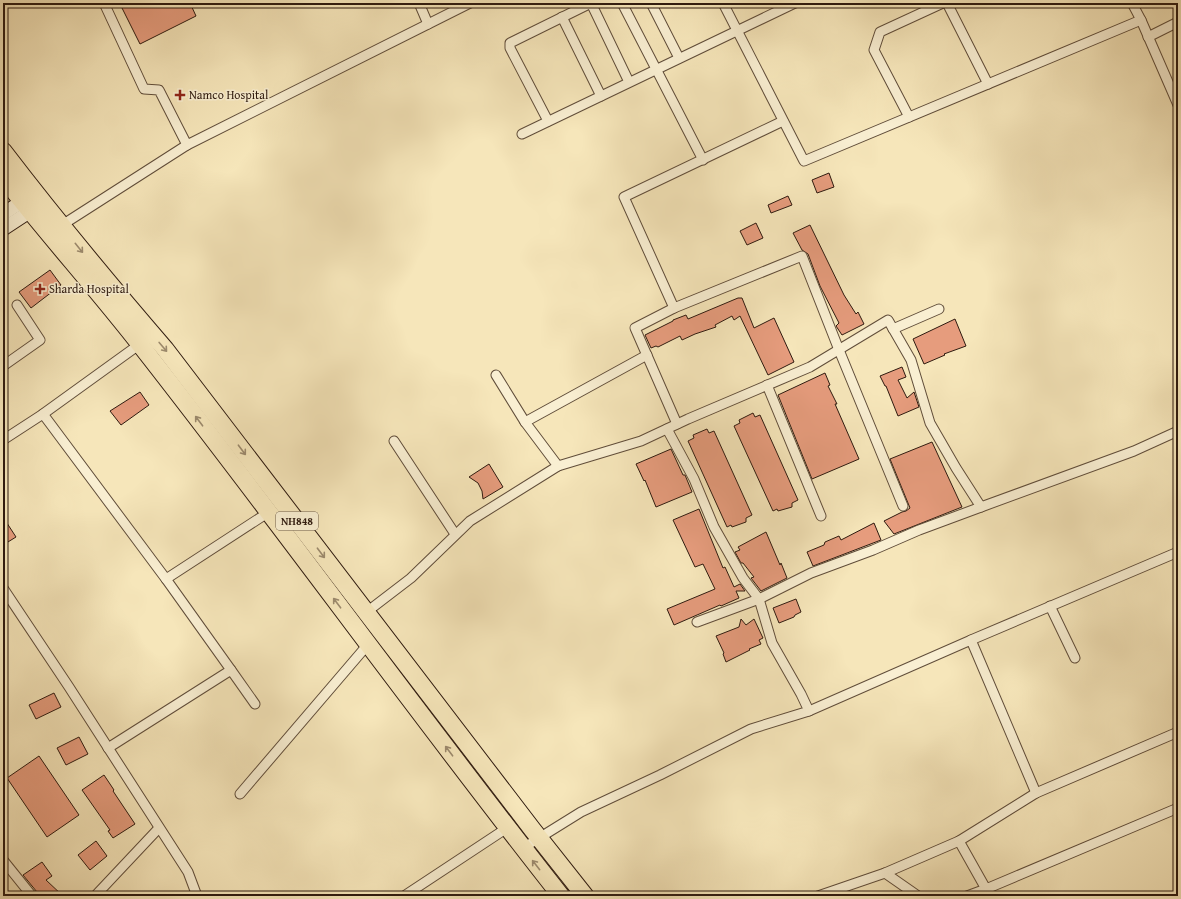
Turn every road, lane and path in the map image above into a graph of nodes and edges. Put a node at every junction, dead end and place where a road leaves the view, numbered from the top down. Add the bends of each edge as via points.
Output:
1 (104, 3) edge
2 (419, 3) edge
3 (470, 3) edge
4 (591, 3) edge
5 (622, 3) edge
6 (651, 3) edge
7 (723, 3) edge
8 (795, 3) edge
9 (943, 3) edge
10 (947, 3) edge
11 (1132, 3) edge
12 (562, 17) junction
13 (1141, 20) junction
14 (1178, 22) edge
15 (428, 24) junction
16 (737, 31) junction
17 (1148, 37) junction
18 (679, 58) junction
19 (657, 69) junction
20 (629, 82) junction
21 (988, 84) junction
22 (601, 96) junction
23 (1178, 105) edge
24 (908, 117) junction
25 (548, 121) junction
26 (783, 121) junction
27 (522, 134) dead end
28 (187, 145) junction
29 (3, 151) edge
30 (703, 160) junction
31 (3, 177) edge
32 (32, 202) junction
33 (3, 214) edge
34 (3, 229) edge
35 (55, 230) junction
36 (109, 296) junction
37 (17, 305) dead end
38 (674, 308) junction
39 (939, 309) dead end
40 (893, 329) junction
41 (140, 344) junction
42 (839, 350) junction
43 (647, 355) junction
44 (3, 366) edge
45 (496, 375) dead end
46 (767, 385) junction
47 (43, 414) junction
48 (525, 422) junction
49 (677, 424) junction
50 (667, 429) junction
51 (1178, 431) edge
52 (3, 440) edge
53 (394, 441) dead end
54 (558, 466) junction
55 (903, 506) dead end
56 (980, 507) junction
57 (269, 512) junction
58 (821, 516) dead end
59 (455, 534) junction
60 (1178, 552) edge
61 (166, 579) junction
62 (3, 588) edge
63 (759, 599) junction
64 (1050, 606) junction
65 (366, 612) junction
66 (697, 622) dead end
67 (353, 624) junction
68 (381, 631) junction
69 (971, 640) junction
70 (368, 644) junction
71 (1075, 658) dead end
72 (231, 670) junction
73 (428, 694) junction
74 (255, 704) dead end
75 (414, 704) junction
76 (809, 711) junction
77 (1178, 732) edge
78 (108, 748) junction
79 (478, 759) junction
80 (463, 770) junction
81 (1036, 793) junction
82 (240, 794) dead end
83 (1178, 808) edge
84 (523, 817) junction
85 (159, 828) junction
86 (507, 828) junction
87 (539, 838) junction
88 (959, 841) junction
89 (523, 848) junction
90 (3, 860) edge
91 (885, 874) junction
92 (986, 890) junction
93 (32, 896) edge
94 (95, 896) edge
95 (197, 896) edge
96 (404, 896) edge
97 (561, 896) edge
98 (585, 896) edge
99 (818, 896) edge
100 (918, 896) edge
101 (967, 896) edge

1 - 28 street via 144,89 159,90
2 - 15 street
3 - 15 street
4 - 12 street
4 - 20 street
5 - 19 street
6 - 18 street
7 - 16 street
8 - 16 street
9 - 24 street via 880,32 874,50
10 - 21 street
11 - 13 street
12 - 22 street
12 - 25 street via 510,43 510,48
13 - 17 street
13 - 21 street
14 - 17 street
15 - 28 street
16 - 18 street
16 - 26 street
17 - 23 street
18 - 19 street
19 - 20 street
19 - 30 street
20 - 22 street
21 - 24 street
22 - 25 street
24 - 26 street via 804,161
25 - 27 street
26 - 30 street
28 - 35 street
29 - 32 highway, NH848
30 - 38 street via 624,197
31 - 32 highway, NH848
32 - 33 main road
32 - 34 main road
32 - 35 highway, NH848
35 - 36 highway, NH848
36 - 41 highway, NH848
36 -> 65 highway, NH848 via 165,349
37 - 44 street via 40,340
38 - 42 street via 802,256
38 - 43 street via 635,328
39 - 40 street
40 - 42 street via 888,320
40 - 56 street via 911,360 930,423
41 - 47 street
57 -> 41 highway, NH848
42 - 46 street via 810,367
42 - 55 street
43 - 48 street
43 - 49 street
45 - 48 street
46 - 49 street
46 - 58 street
47 - 52 street
47 - 61 street
48 - 54 street
49 - 50 street
50 - 54 street via 640,441
50 - 63 street via 694,479 714,527 743,578
51 - 56 street
53 - 59 street
54 - 59 street via 470,521
56 - 63 street via 811,573
57 - 61 street
67 -> 57 highway, NH848
59 - 65 street via 411,578
60 - 64 street
61 - 72 street
62 - 78 street
63 - 66 street
63 - 76 street via 772,643
64 - 69 street
64 - 71 street
65 - 67 street
65 - 68 highway, NH848
67 - 70 highway, NH848
68 - 70 street
68 - 73 highway, NH848
69 - 76 street
69 - 81 street
70 - 75 highway, NH848
70 - 82 street
72 - 74 street
72 - 78 street
73 - 75 highway
73 - 79 highway, NH848
80 -> 75 highway, NH848
76 - 87 street via 751,729 581,812
77 - 81 street
78 - 85 street
79 - 80 highway
79 - 84 highway, NH848
80 - 86 highway, NH848
81 - 88 street
83 - 92 street
84 - 86 street
84 - 87 highway, NH848
85 - 94 street
85 - 95 street via 188,872
86 - 89 highway, NH848
86 - 96 street
87 - 89 street
87 - 98 highway, NH848
88 - 91 street
88 - 92 street
97 -> 89 highway, NH848
90 - 93 street
91 - 99 street
91 - 100 street
92 - 101 street

